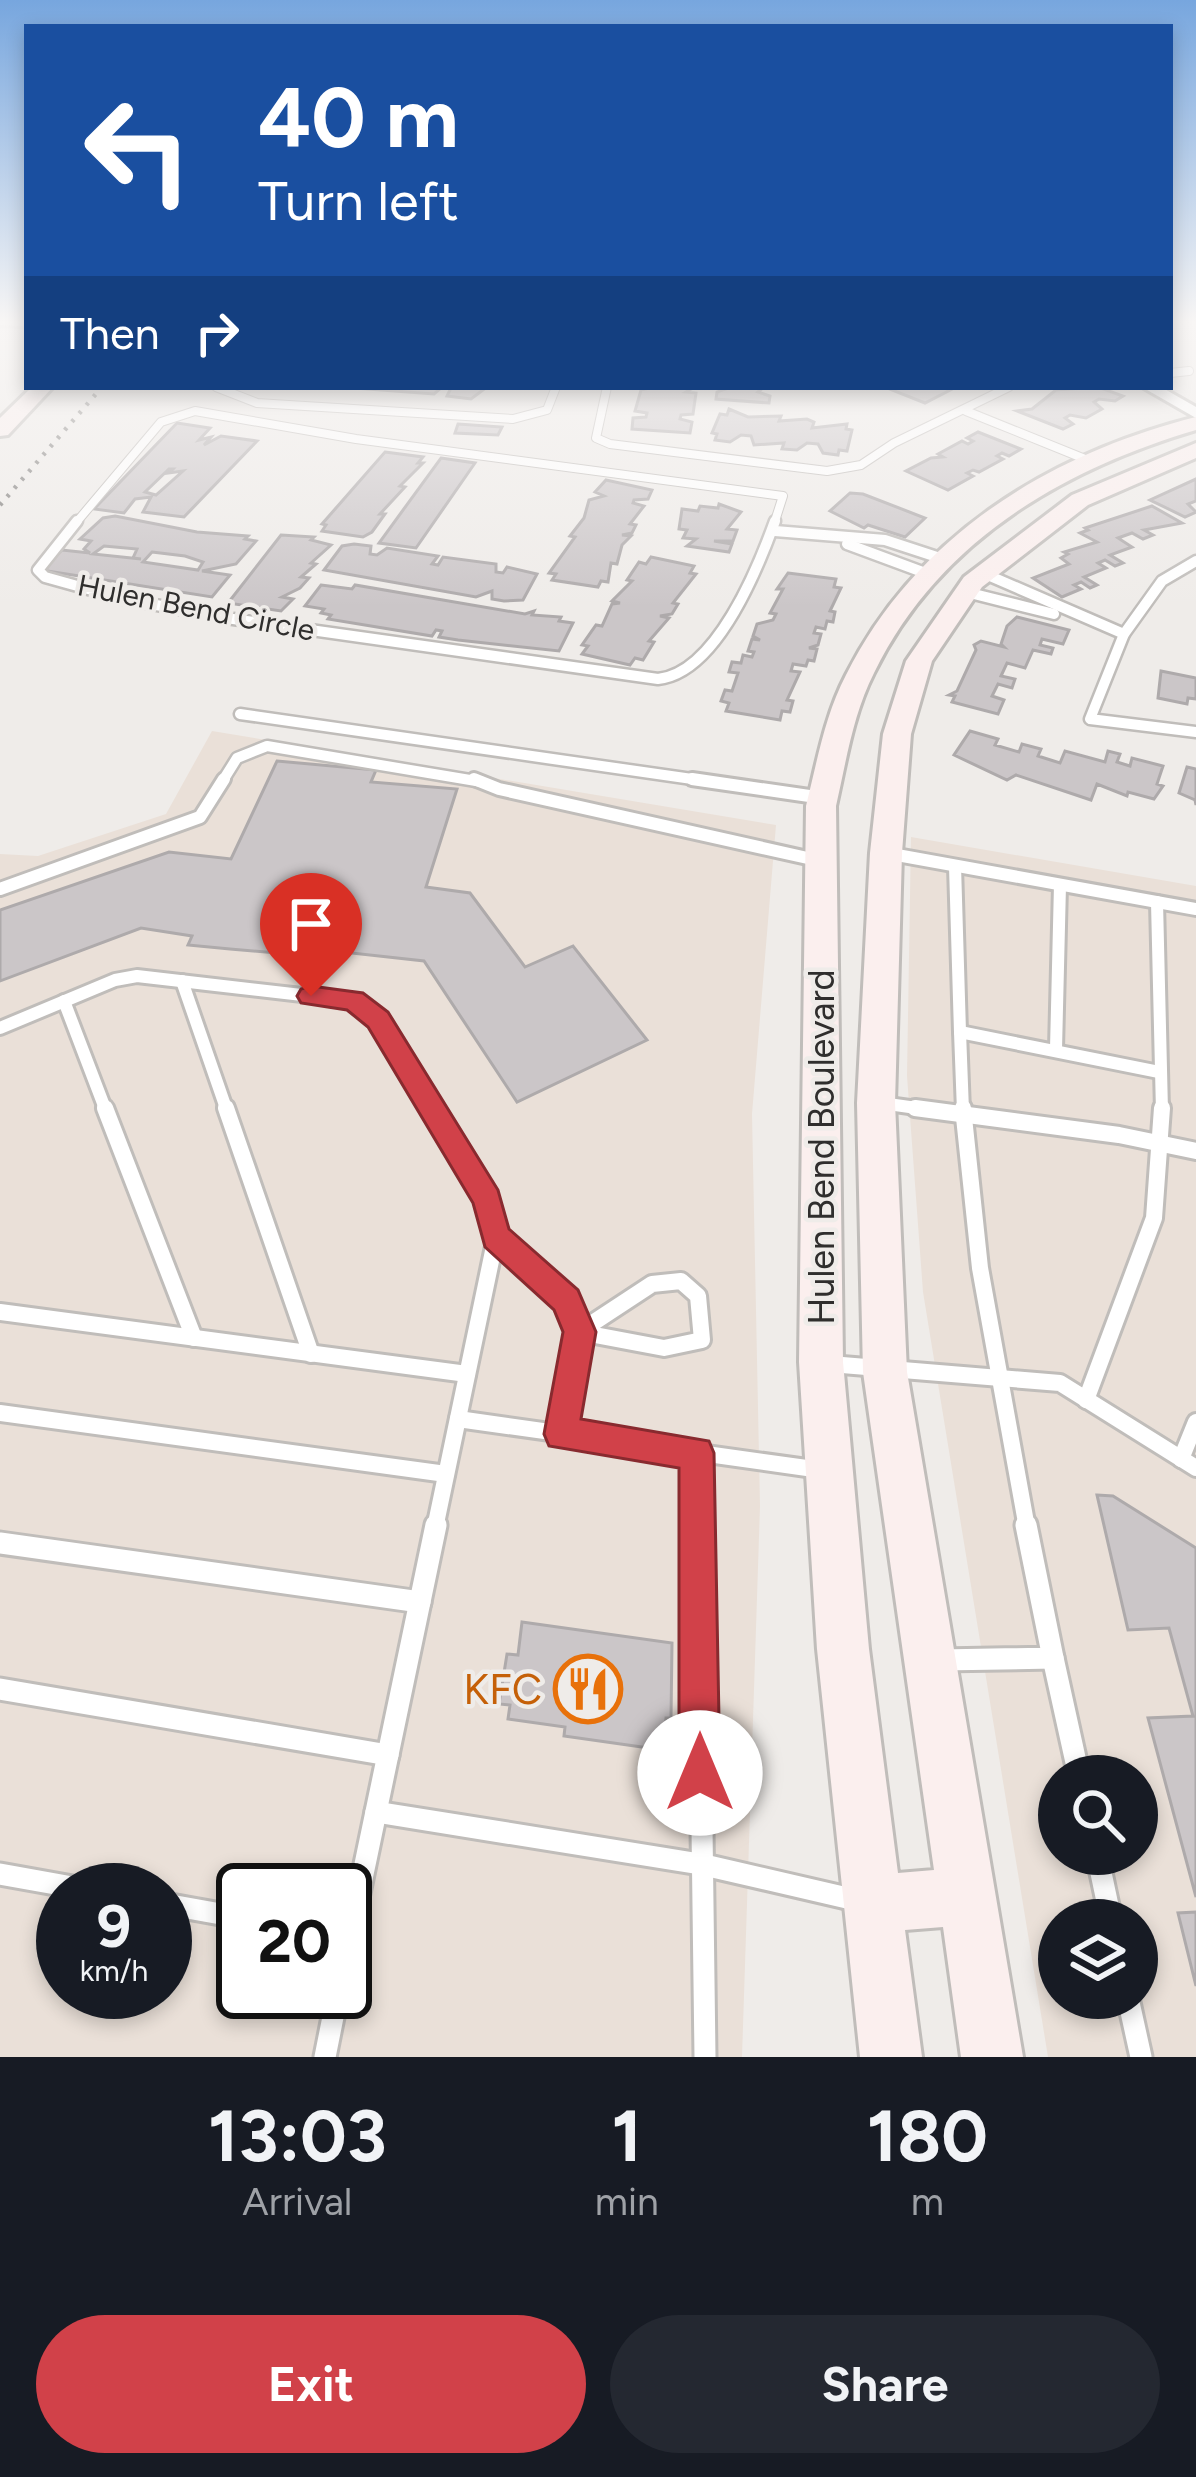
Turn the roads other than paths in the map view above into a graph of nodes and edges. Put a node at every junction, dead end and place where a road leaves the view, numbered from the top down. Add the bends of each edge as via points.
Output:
1 (183, 415) edge
2 (218, 415) edge
3 (449, 415) edge
4 (529, 415) edge
5 (601, 415) edge
6 (955, 415) edge
7 (978, 415) edge
8 (1196, 423) edge
9 (1196, 450) edge
10 (1085, 459) junction
11 (775, 531) junction
12 (831, 538) junction
13 (1196, 561) edge
14 (954, 574) junction
15 (1082, 620) junction
16 (1124, 634) junction
17 (241, 714) dead end
18 (1196, 732) edge
19 (823, 799) junction
20 (886, 853) junction
21 (821, 860) junction
22 (956, 866) junction
23 (1060, 885) junction
24 (0, 890) edge
25 (1157, 902) junction
26 (1196, 909) edge
27 (182, 981) junction
28 (64, 1000) junction
29 (0, 1028) edge
30 (960, 1031) junction
31 (1056, 1049) junction
32 (1160, 1072) junction
33 (876, 1102) junction
34 (961, 1114) junction
35 (1163, 1143) junction
36 (1196, 1151) edge
37 (496, 1237) junction
38 (0, 1312) edge
39 (579, 1332) junction
40 (194, 1338) junction
41 (310, 1354) junction
42 (821, 1362) junction
43 (885, 1372) junction
44 (467, 1374) junction
45 (998, 1379) junction
46 (1086, 1400) junction
47 (0, 1413) edge
48 (458, 1419) junction
49 (1196, 1422) edge
50 (562, 1434) junction
51 (697, 1453) junction
52 (1189, 1463) edge
53 (829, 1472) junction
54 (446, 1474) junction
55 (0, 1543) edge
56 (419, 1602) junction
57 (1053, 1658) junction
58 (930, 1660) junction
59 (0, 1690) edge
60 (388, 1755) junction
61 (1074, 1755) edge
62 (376, 1812) junction
63 (364, 1863) edge
64 (700, 1864) junction
65 (0, 1874) edge
66 (36, 1880) edge
67 (966, 1896) junction
68 (873, 1904) junction
69 (333, 2019) edge
70 (1133, 2019) edge
71 (325, 2057) edge
72 (705, 2057) edge
73 (891, 2057) edge
74 (992, 2057) edge
75 (1142, 2057) edge

1 - 11 lane, Hulen Bend Circle via 161,422 38,570 124,599 226,618 670,678 708,651
2 - 11 lane, Hulen Bend Circle via 783,496
3 - 4 lane
5 - 6 lane via 596,438 610,444 826,471 861,465
7 - 10 lane
8 - 10 street, Hulen Bend Boulevard
9 - 14 street, Hulen Bend Boulevard via 1080,500
10 - 14 street, Hulen Bend Boulevard via 1005,504
11 - 12 lane
12 - 14 lane
12 - 14 lane via 927,548
13 - 16 lane via 1162,581
14 - 15 lane
14 - 15 lane
14 - 19 street, Hulen Bend Boulevard via 884,631 858,676
14 - 20 street, Hulen Bend Boulevard via 897,734
15 - 16 lane
16 - 18 lane via 1090,719
17 - 19 lane
19 - 21 street, Hulen Bend Boulevard
20 - 22 lane
20 - 33 street, Hulen Bend Boulevard
21 - 24 lane via 469,777 267,746 237,758 200,817
21 - 42 street, Hulen Bend Boulevard
22 - 23 lane
22 - 30 lane
23 - 25 lane
23 - 31 lane
25 - 26 lane
25 - 32 lane
27 - 28 lane via 137,976
27 - 37 lane via 367,1008 487,1199
27 - 41 lane
28 - 29 lane
28 - 40 lane
30 - 31 lane
30 - 34 lane
31 - 32 lane
32 - 35 lane
33 - 34 lane
33 - 43 street, Hulen Bend Boulevard
34 - 35 lane
34 - 45 lane
35 - 36 lane
35 - 46 lane via 1154,1218
37 - 39 lane via 566,1300
37 - 44 lane
38 - 40 lane
39 - 39 lane via 664,1348 702,1340 698,1296 681,1280 652,1284
39 - 50 lane
40 - 41 lane
41 - 44 lane
42 - 43 lane
42 - 53 street, Hulen Bend Boulevard
43 - 45 lane
43 - 58 street, Hulen Bend Boulevard
44 - 48 lane
45 - 46 lane via 1060,1383
45 - 57 lane
46 - 52 lane
47 - 54 lane
48 - 50 lane
48 - 54 lane
49 - 52 lane
50 - 51 lane
51 - 53 lane
51 - 64 lane
53 - 68 street, Hulen Bend Boulevard
54 - 56 lane
55 - 56 lane
56 - 60 lane
57 - 58 lane
57 - 61 lane
58 - 67 street, Hulen Bend Boulevard
59 - 60 lane
60 - 62 lane
62 - 63 lane
62 - 64 lane
64 - 68 lane
64 - 72 lane
65 - 66 lane
67 - 68 street
67 - 74 street, Hulen Bend Boulevard
68 - 73 street, Hulen Bend Boulevard
69 - 71 lane
70 - 75 lane

